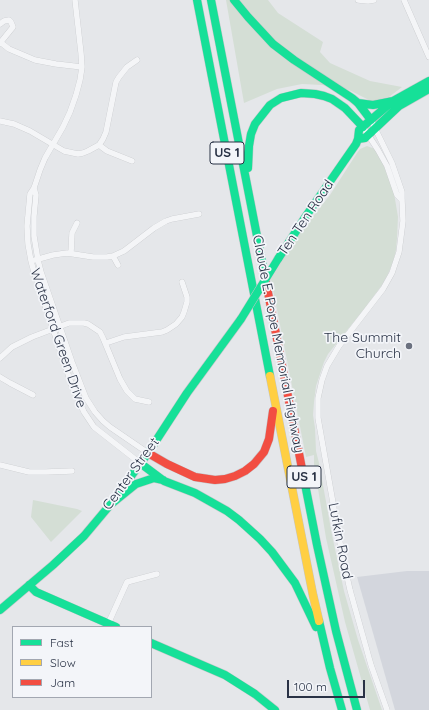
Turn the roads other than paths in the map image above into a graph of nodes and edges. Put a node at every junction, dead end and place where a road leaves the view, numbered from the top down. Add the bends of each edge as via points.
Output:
1 (75, 0) edge
2 (197, 0) edge
3 (211, 0) edge
4 (234, 0) edge
5 (358, 0) edge
6 (374, 0) edge
7 (404, 0) edge
8 (0, 24) edge
9 (0, 42) edge
10 (429, 57) edge
11 (137, 60) dead end
12 (82, 67) junction
13 (429, 81) edge
14 (429, 89) edge
15 (393, 101) junction
16 (358, 103) junction
17 (0, 121) edge
18 (373, 124) junction
19 (365, 131) junction
20 (53, 145) junction
21 (99, 145) junction
22 (132, 161) dead end
23 (247, 182) junction
24 (34, 188) junction
25 (402, 200) junction
26 (199, 214) dead end
27 (77, 224) dead end
28 (71, 253) junction
29 (113, 256) junction
30 (38, 260) junction
31 (31, 261) junction
32 (118, 265) dead end
33 (182, 282) dead end
34 (241, 319) joint
35 (60, 326) junction
36 (54, 329) junction
37 (106, 343) junction
38 (0, 358) edge
39 (0, 376) edge
40 (33, 395) dead end
41 (274, 400) junction
42 (149, 402) dead end
43 (148, 453) junction
44 (140, 463) junction
45 (0, 465) edge
46 (72, 471) dead end
47 (164, 481) junction
48 (110, 505) junction
49 (157, 574) dead end
50 (29, 585) junction
51 (0, 610) edge
52 (112, 625) edge
53 (323, 641) junction
54 (152, 643) edge
55 (275, 710) edge
56 (342, 710) edge
57 (357, 710) edge
58 (387, 710) edge

1 - 12 street, Waterford Green Drive
2 - 41 main road, Claude E. Pope Memorial Highway / US 1
3 - 23 main road, Claude E. Pope Memorial Highway / US 1
4 - 16 main road via 273,44
5 - 6 street
7 - 10 street
8 - 9 street via 4,20 9,20 13,27
9 - 12 street via 35,60
11 - 21 street via 124,70 116,82 106,132
12 - 20 street, Waterford Green Drive via 74,103
13 - 15 main road, Ten Ten Road
14 - 18 main road, Ten Ten Road
15 - 16 main road via 373,105
15 - 18 main road, Ten Ten Road
16 - 18 main road
17 - 20 street via 22,127
18 - 19 main road, Ten Ten Road
18 - 25 street, Lufkin Road via 392,163 402,192
19 - 23 main road via 345,108 332,99 315,94 281,98 270,105 255,124 249,146
19 - 25 street, Lufkin Road via 387,166
19 - 34 main road, Ten Ten Road, bridge via 359,130 358,139
20 - 21 street via 78,154
20 - 24 street, Waterford Green Drive via 45,158
21 - 22 street
23 - 57 main road, Claude E. Pope Memorial Highway / US 1 via 317,545
24 - 30 street, Waterford Green Drive via 34,236
24 - 31 street, Waterford Green Drive via 29,199 27,226
25 - 58 street, Lufkin Road via 403,232 392,273 327,366 318,398 318,418 342,554 361,632
26 - 29 street via 166,221
27 - 28 street via 72,233
28 - 29 street via 93,257
28 - 30 street
29 - 32 street
30 - 31 street
30 - 35 street, Waterford Green Drive
31 - 36 street, Waterford Green Drive
33 - 37 street via 187,302 182,317 176,324 162,332 124,337
34 - 43 main road, Center Street via 187,393
35 - 36 street
35 - 37 street via 73,323 88,324 100,332
35 - 43 street, Waterford Green Drive via 86,398 95,412 110,427
36 - 38 street via 19,343
36 - 44 street, Waterford Green Drive via 72,386 84,412 94,427
37 - 42 street via 127,391 135,399
39 - 40 street
41 - 43 main road via 270,439 264,452 254,464 235,476 215,480 195,476
41 - 53 main road, Claude E. Pope Memorial Highway / US 1
43 - 44 main road, Center Street
44 - 47 main road
44 - 48 main road, Center Street
45 - 46 street via 29,472
47 - 48 main road via 154,478 136,484
47 - 53 main road via 214,503 239,520 260,539 295,583
48 - 50 main road, Center Street via 84,536
49 - 52 street via 127,582
50 - 51 main road, Center Street
50 - 52 main road via 36,592
53 - 56 main road, Claude E. Pope Memorial Highway / US 1
54 - 55 main road via 225,675

